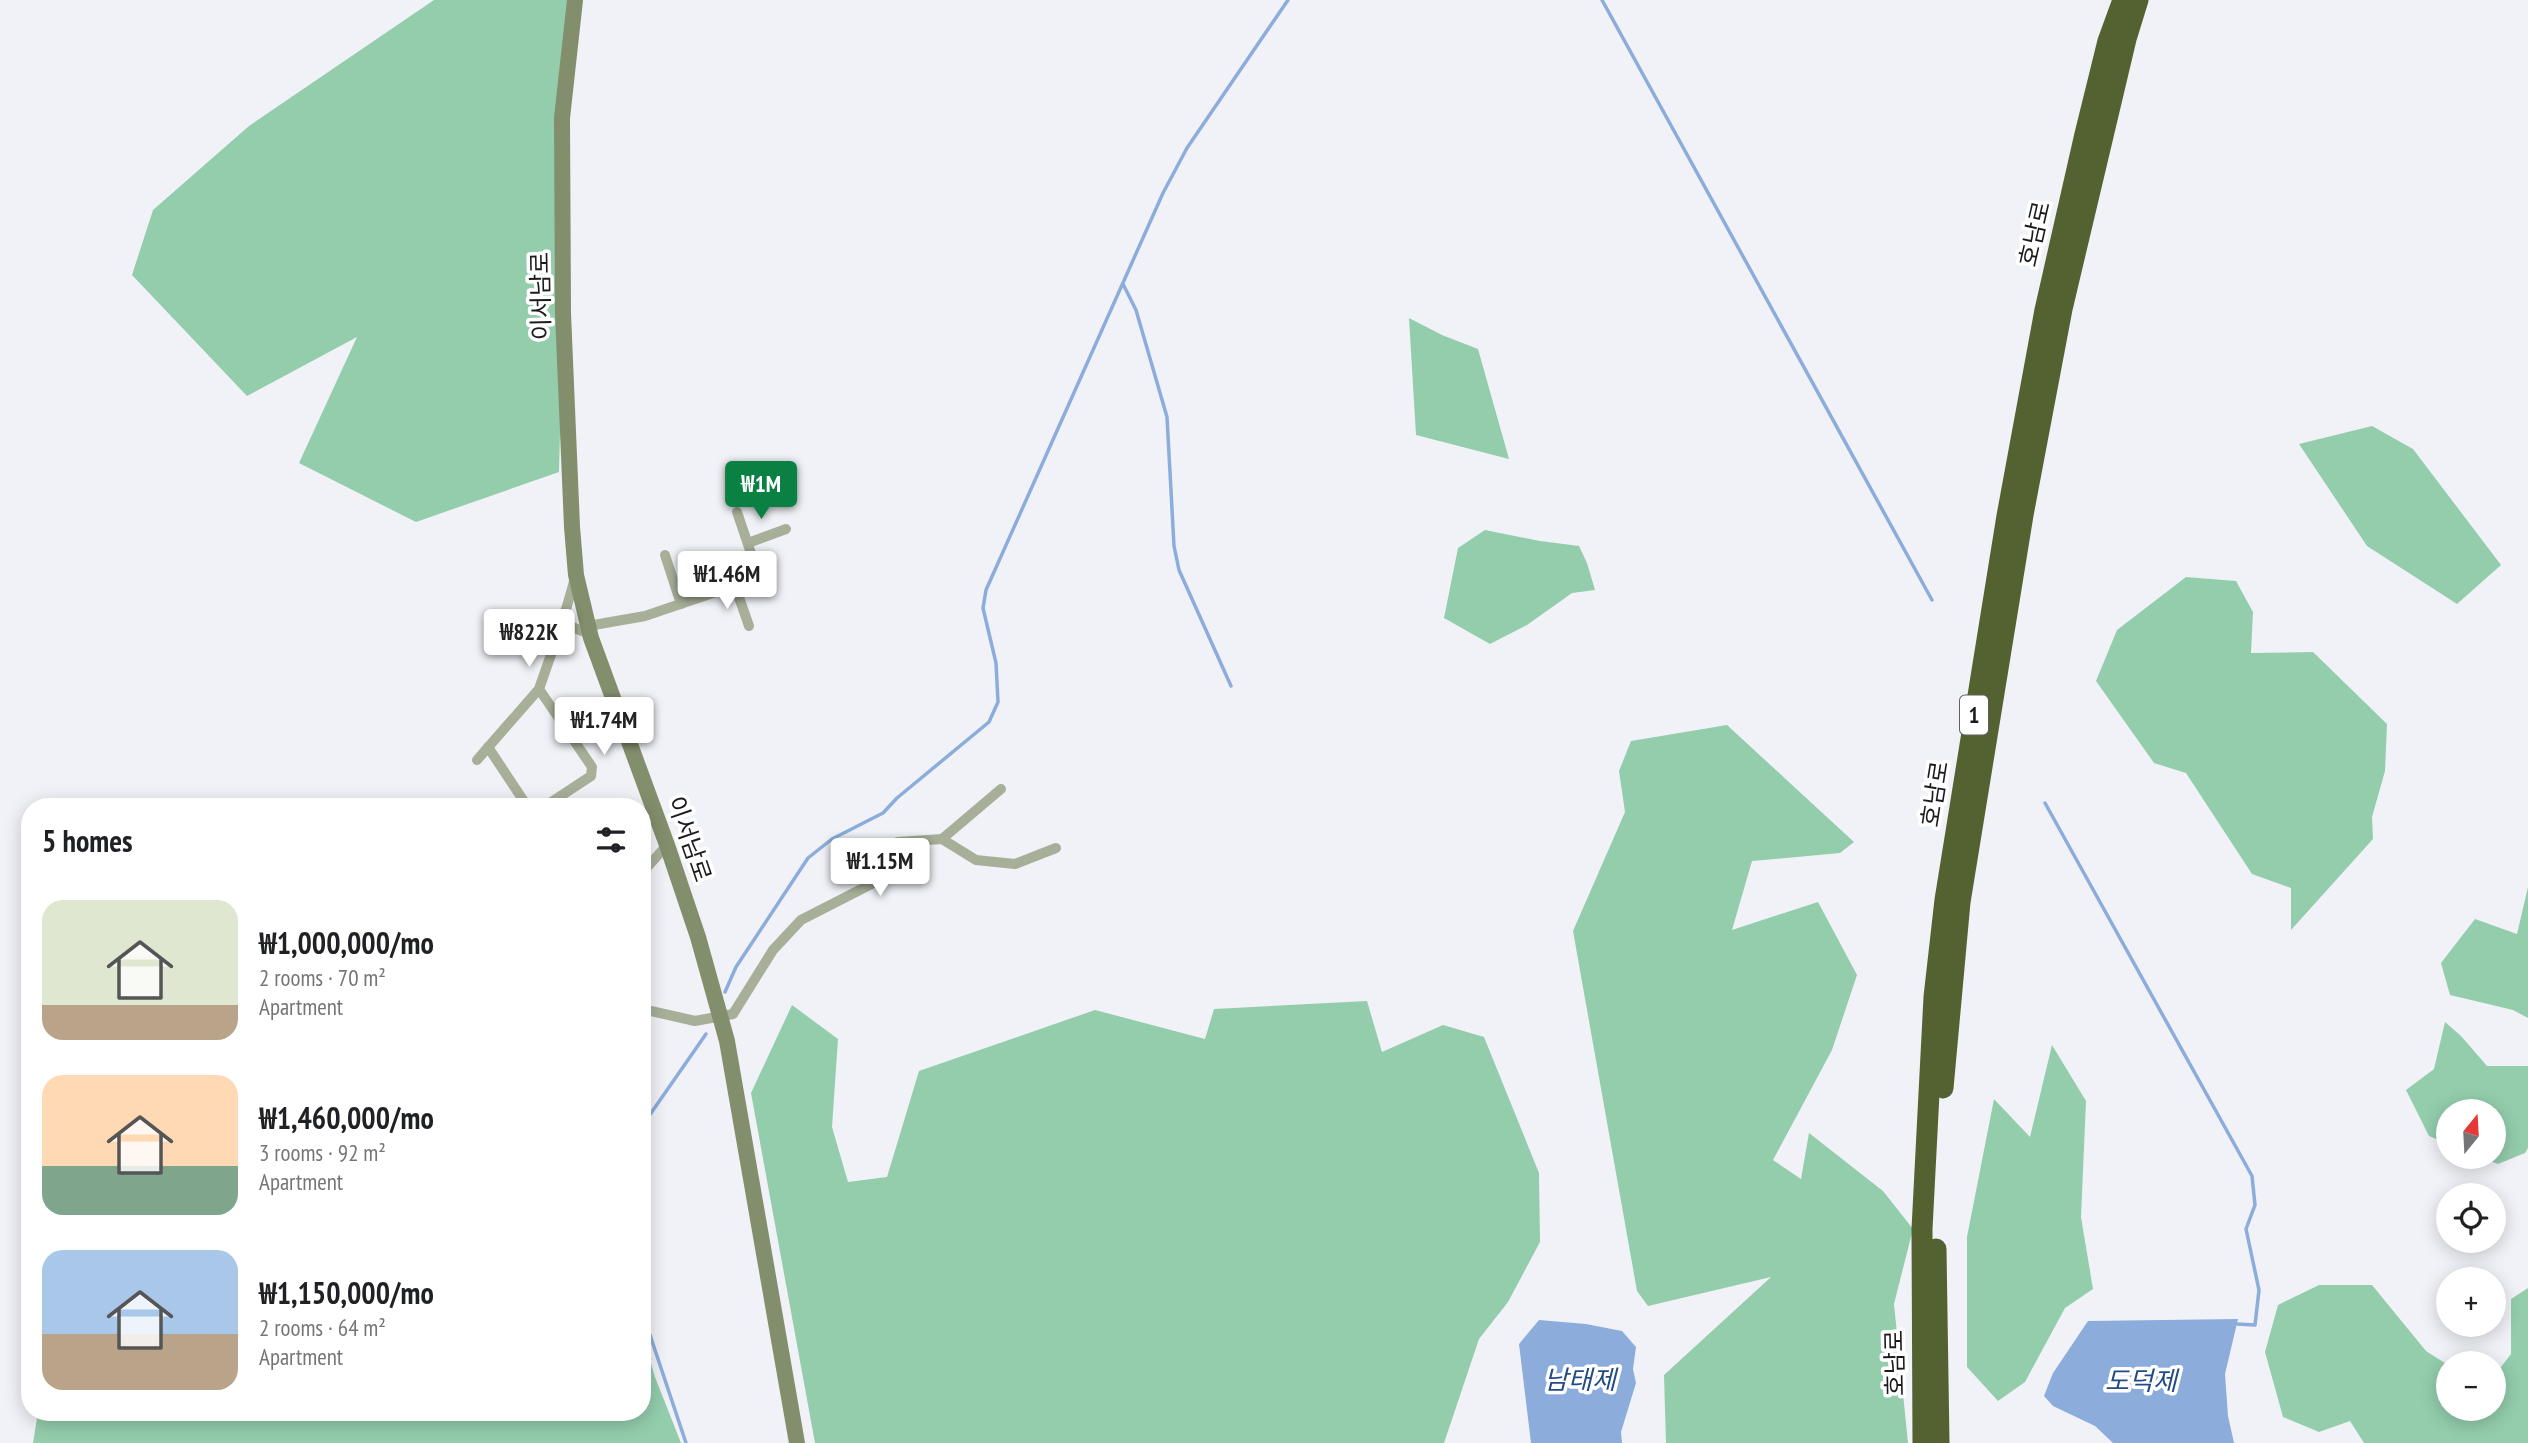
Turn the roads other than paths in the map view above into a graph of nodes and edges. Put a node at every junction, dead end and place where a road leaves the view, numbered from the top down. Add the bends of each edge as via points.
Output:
1 (575, 0) edge
2 (2123, 0) edge
3 (2138, 0) edge
4 (737, 512) dead end
5 (786, 528) dead end
6 (748, 543) junction
7 (665, 555) dead end
8 (576, 575) junction
9 (735, 586) junction
10 (681, 604) junction
11 (750, 626) dead end
12 (560, 629) junction
13 (589, 630) junction
14 (539, 689) junction
15 (488, 747) junction
16 (477, 760) dead end
17 (1002, 789) dead end
18 (522, 798) edge
19 (557, 798) edge
20 (650, 798) edge
21 (651, 801) edge
22 (943, 839) junction
23 (667, 845) junction
24 (1056, 848) dead end
25 (651, 863) edge
26 (651, 1011) edge
27 (720, 1015) junction
28 (797, 1443) edge
29 (1923, 1443) edge
30 (1940, 1443) edge

1 - 8 main road, 이서남로 via 562,132 563,313
2 - 29 highway, 호남로 / 1 via 2108,41 2045,310 1945,900 1934,997 1922,1229
3 - 30 highway, 호남로 / 1 via 2062,309 2023,515 1960,902 1941,1109 1936,1243
4 - 6 street
5 - 6 street
6 - 9 street via 757,571 754,579
7 - 10 street
8 - 12 street
8 - 13 main road, 이서남로
9 - 10 street
9 - 11 street
10 - 13 street
12 - 13 street
12 - 14 street
13 - 20 main road, 이서남로
14 - 15 street
14 - 19 street via 593,767 590,776
15 - 16 street
15 - 18 street
17 - 22 street
21 - 23 main road, 이서남로
22 - 24 street via 976,860 1015,864
22 - 27 street via 898,842 891,874 801,920 773,950 733,1014
23 - 25 street
23 - 27 main road, 이서남로
26 - 27 street via 695,1021
27 - 28 main road, 이서남로

